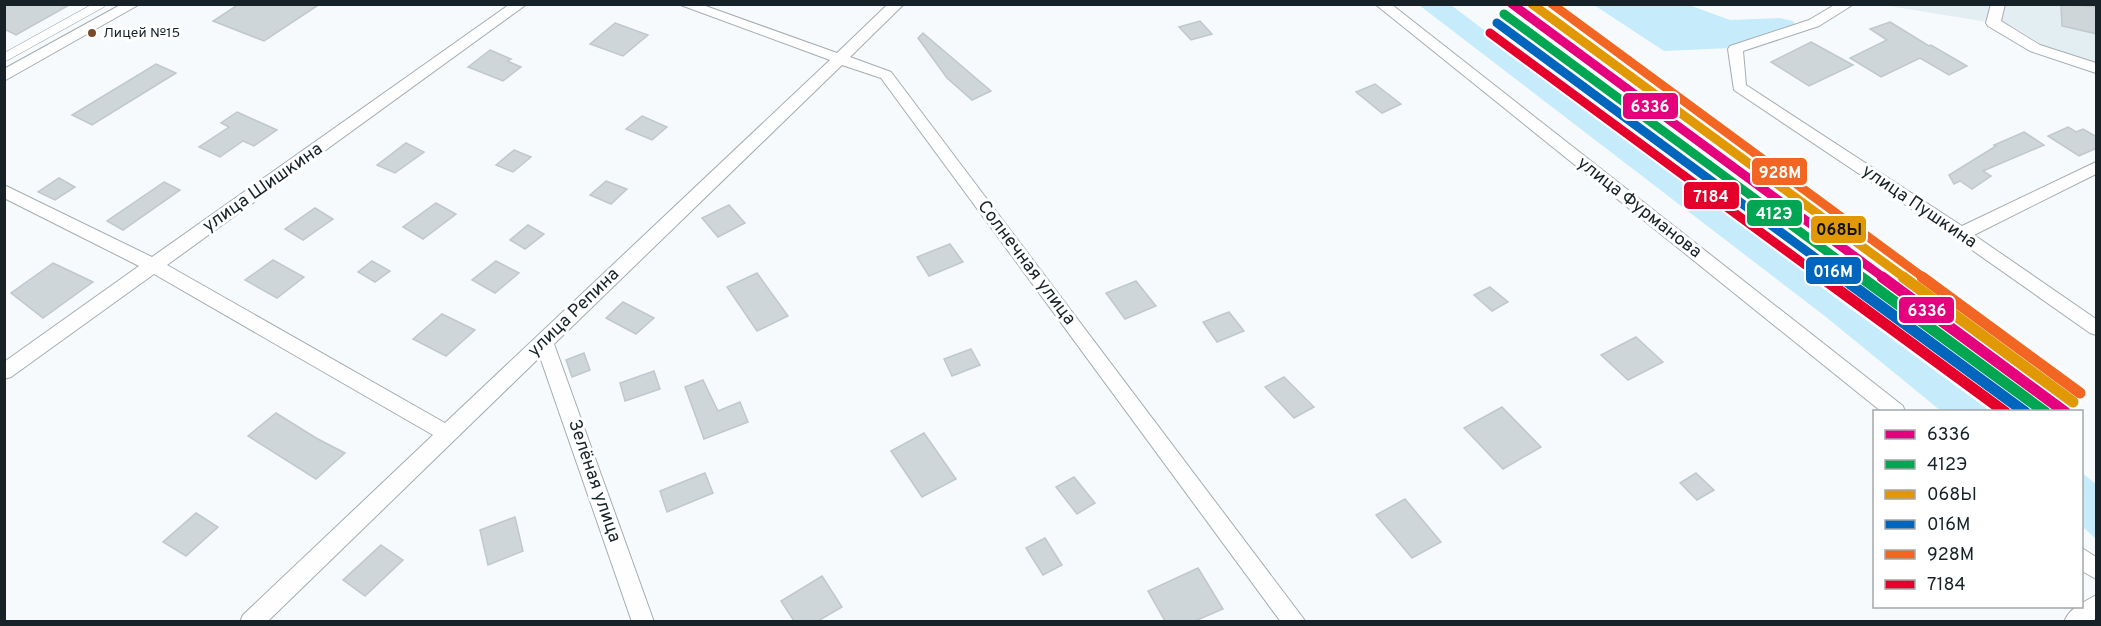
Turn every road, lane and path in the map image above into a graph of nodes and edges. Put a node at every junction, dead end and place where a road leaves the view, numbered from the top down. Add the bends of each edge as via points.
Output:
1 (101, 4) edge
2 (133, 4) edge
3 (520, 4) edge
4 (685, 4) edge
5 (897, 4) edge
6 (1382, 4) edge
7 (1847, 4) edge
8 (1998, 4) edge
9 (5, 56) edge
10 (839, 59) junction
11 (2097, 68) edge
12 (7, 71) edge
13 (2097, 167) edge
14 (4, 191) edge
15 (1961, 234) junction
16 (154, 266) junction
17 (2097, 328) edge
18 (544, 341) junction
19 (4, 372) edge
20 (1895, 410) edge
21 (447, 434) junction
22 (2083, 559) edge
23 (2097, 570) edge
24 (2097, 605) edge
25 (252, 621) edge
26 (643, 621) edge
27 (1295, 621) edge
28 (2075, 621) edge

1 - 9 lane
2 - 12 street
3 - 16 street, улица Шишкина
4 - 10 street, Солнечная улица
5 - 10 street, улица Репина
6 - 20 street, улица Фурманова
7 - 15 street, улица Пушкина via 1814,23 1735,49 1739,87
8 - 11 street via 1993,23 2035,48
10 - 18 street, улица Репина
10 - 27 street, Солнечная улица via 886,75
13 - 15 street
14 - 16 street
15 - 17 street, улица Пушкина
16 - 19 street, улица Шишкина
16 - 21 street
18 - 21 street, улица Репина
18 - 26 street, Зелёная улица
21 - 25 street, улица Репина
22 - 23 street
24 - 28 street

